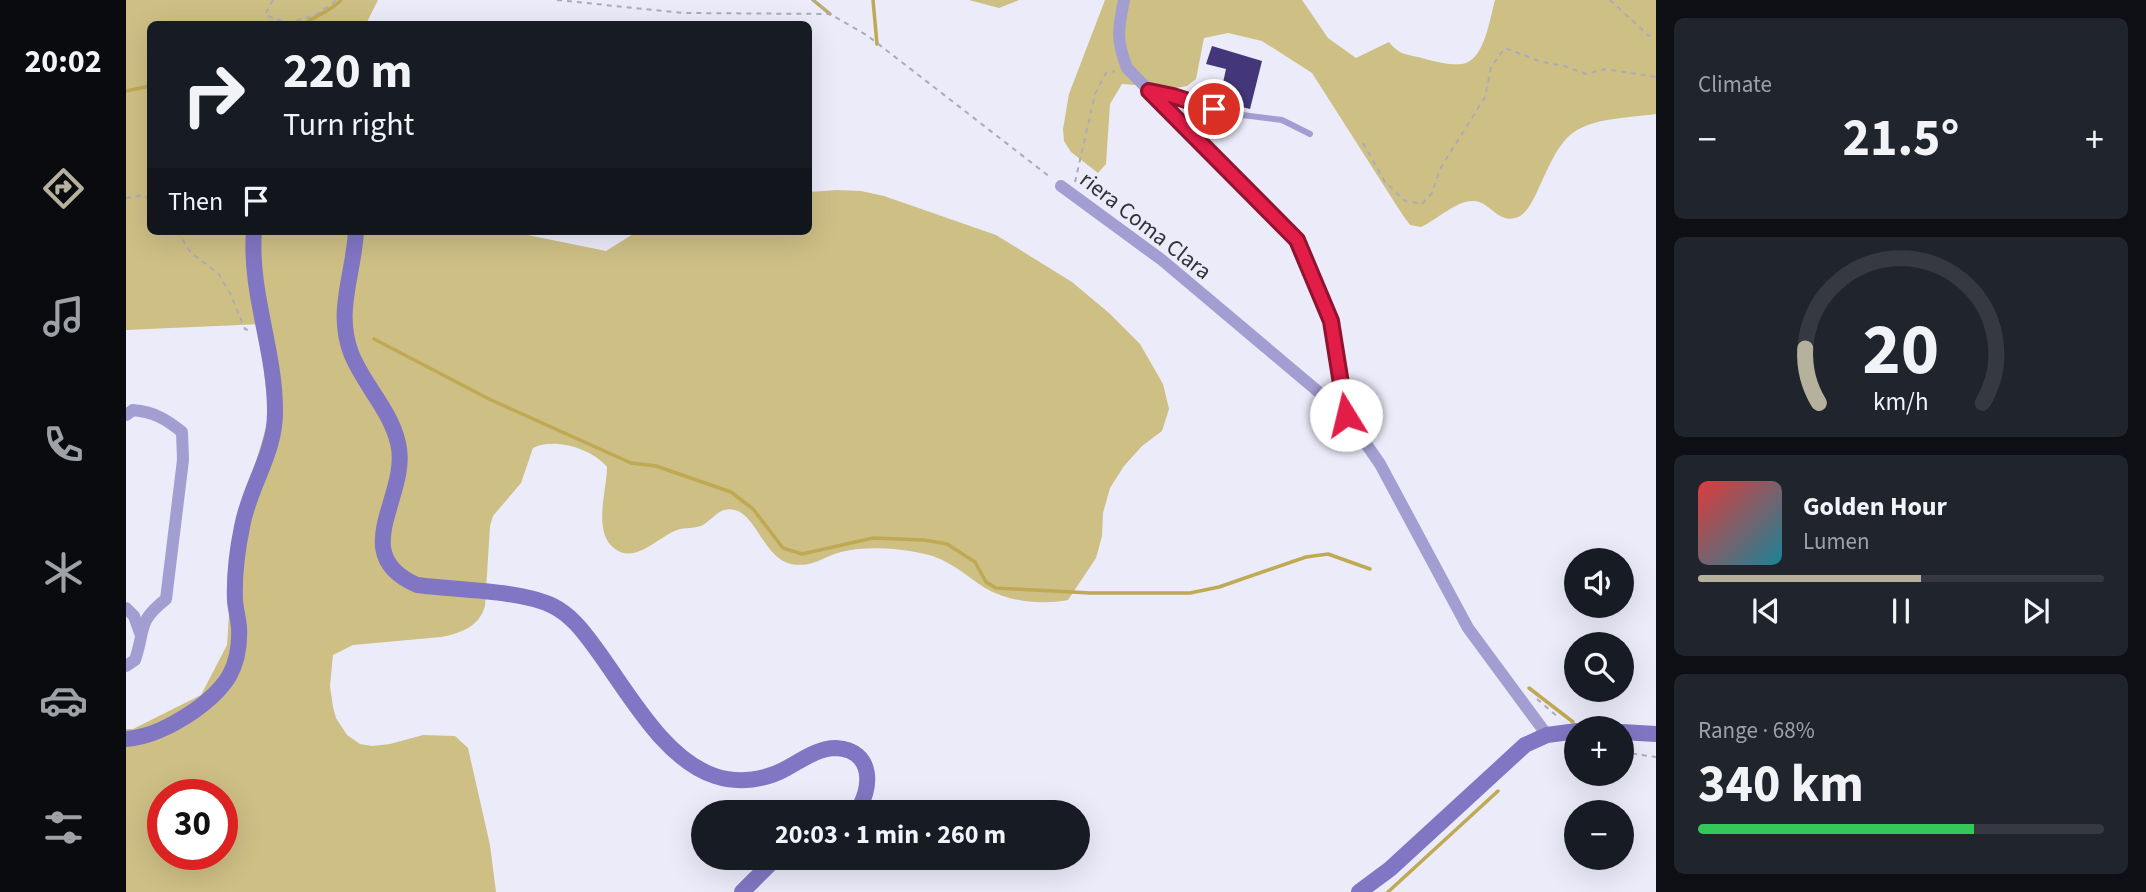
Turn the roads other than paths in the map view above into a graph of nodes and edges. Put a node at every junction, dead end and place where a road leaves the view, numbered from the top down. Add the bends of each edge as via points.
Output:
1 (1124, 0) edge
2 (1149, 91) junction
3 (1310, 134) dead end
4 (1061, 186) road end
5 (254, 235) edge
6 (355, 235) edge
7 (126, 415) edge
8 (1346, 415) junction
9 (126, 608) edge
10 (141, 637) junction
11 (126, 666) edge
12 (1564, 733) edge
13 (1634, 733) edge
14 (1656, 734) edge
15 (1547, 735) junction
16 (126, 739) edge
17 (863, 800) edge
18 (764, 870) edge
19 (742, 892) edge
20 (1359, 892) edge

1 - 2 street via 1118,47 1128,68
2 - 3 lane via 1234,114 1282,120
2 - 8 street via 1297,240 1331,321
4 - 8 street, riera Coma Clara via 1162,260
5 - 16 main road via 275,427 239,539 236,659 228,679 212,698 170,725
6 - 17 main road via 344,324 351,354 393,427 400,453 400,470 382,535 389,566 417,585 525,596 553,606 584,632 670,749 689,765 719,777 746,780 774,775 822,750 837,748 856,755 867,768
7 - 10 street via 133,410 151,412 182,432 168,589 166,599 148,614
8 - 15 street, riera Coma Clara via 1380,464 1468,628
9 - 10 street
10 - 11 street via 135,660
12 - 15 main road
13 - 14 main road
15 - 20 main road via 1503,764
18 - 19 main road

